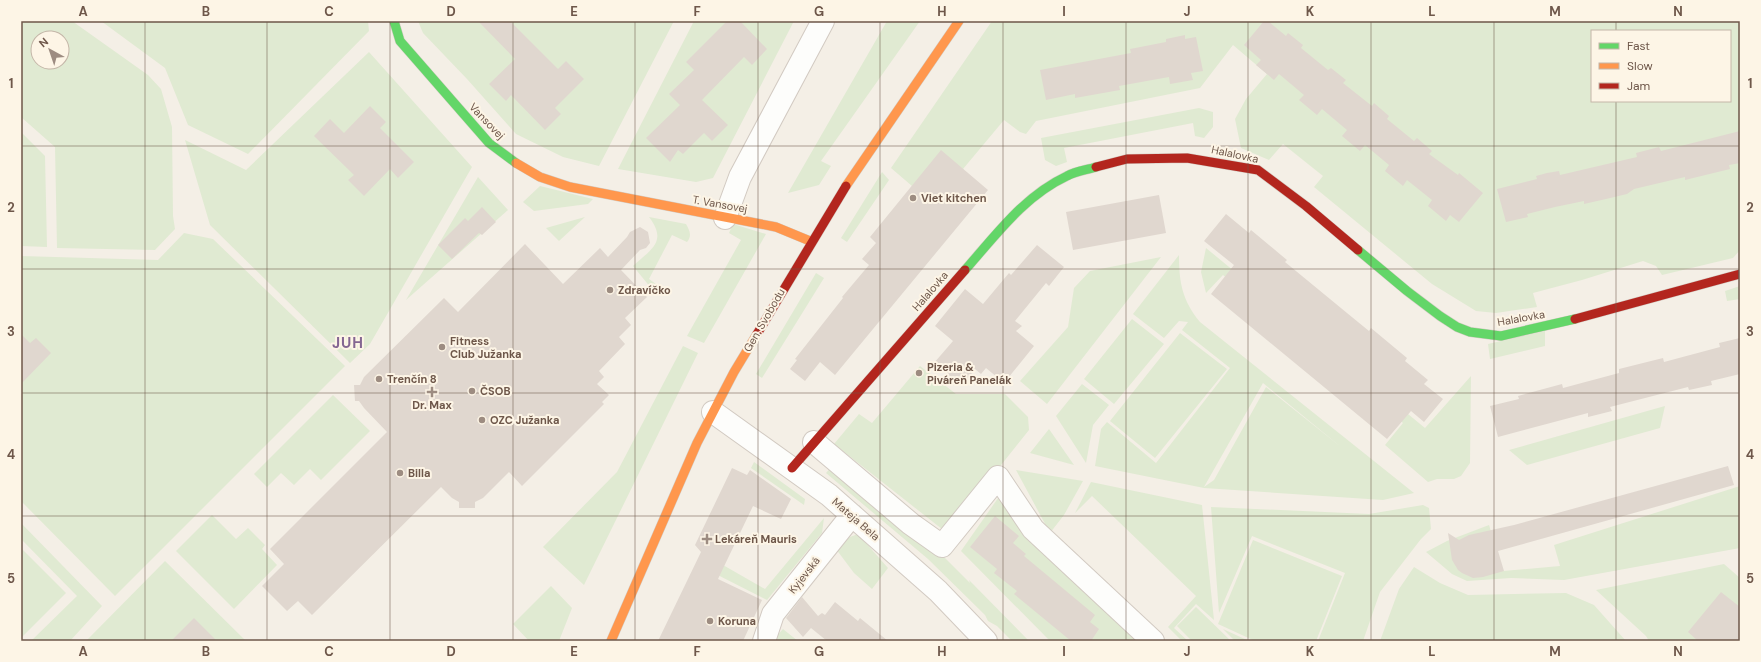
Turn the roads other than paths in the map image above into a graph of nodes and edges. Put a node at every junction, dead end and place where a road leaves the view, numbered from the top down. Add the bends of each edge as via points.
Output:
1 (394, 21) edge
2 (823, 21) edge
3 (959, 21) edge
4 (622, 198) joint
5 (725, 218) junction
6 (810, 241) junction
7 (1740, 274) edge
8 (713, 412) junction
9 (814, 442) junction
10 (792, 468) junction
11 (852, 515) junction
12 (611, 641) edge
13 (764, 641) edge
14 (986, 641) edge
15 (1153, 641) edge

1 - 4 street, Vansovej via 400,41 489,144 540,177 570,187
2 - 5 street via 740,177
3 - 6 street, Gen. Svobodu
4 - 5 street, T. Vansovej
5 - 6 street, T. Vansovej via 776,227
6 - 8 street, Gen. Svobodu
7 - 9 street, Halalovka via 1580,318 1501,336 1470,332 1440,316 1407,291 1306,206 1258,170 1187,158 1127,158 1068,175 1039,191 1017,211
8 - 10 street, Mateja Bela
8 - 12 street, Gen. Svobodu via 697,443
9 - 10 street, Halalovka
9 - 15 street via 942,546 998,477 1033,529
10 - 11 street, Mateja Bela
11 - 13 street, Kyjevská via 773,614
11 - 14 street, Mateja Bela via 938,591

